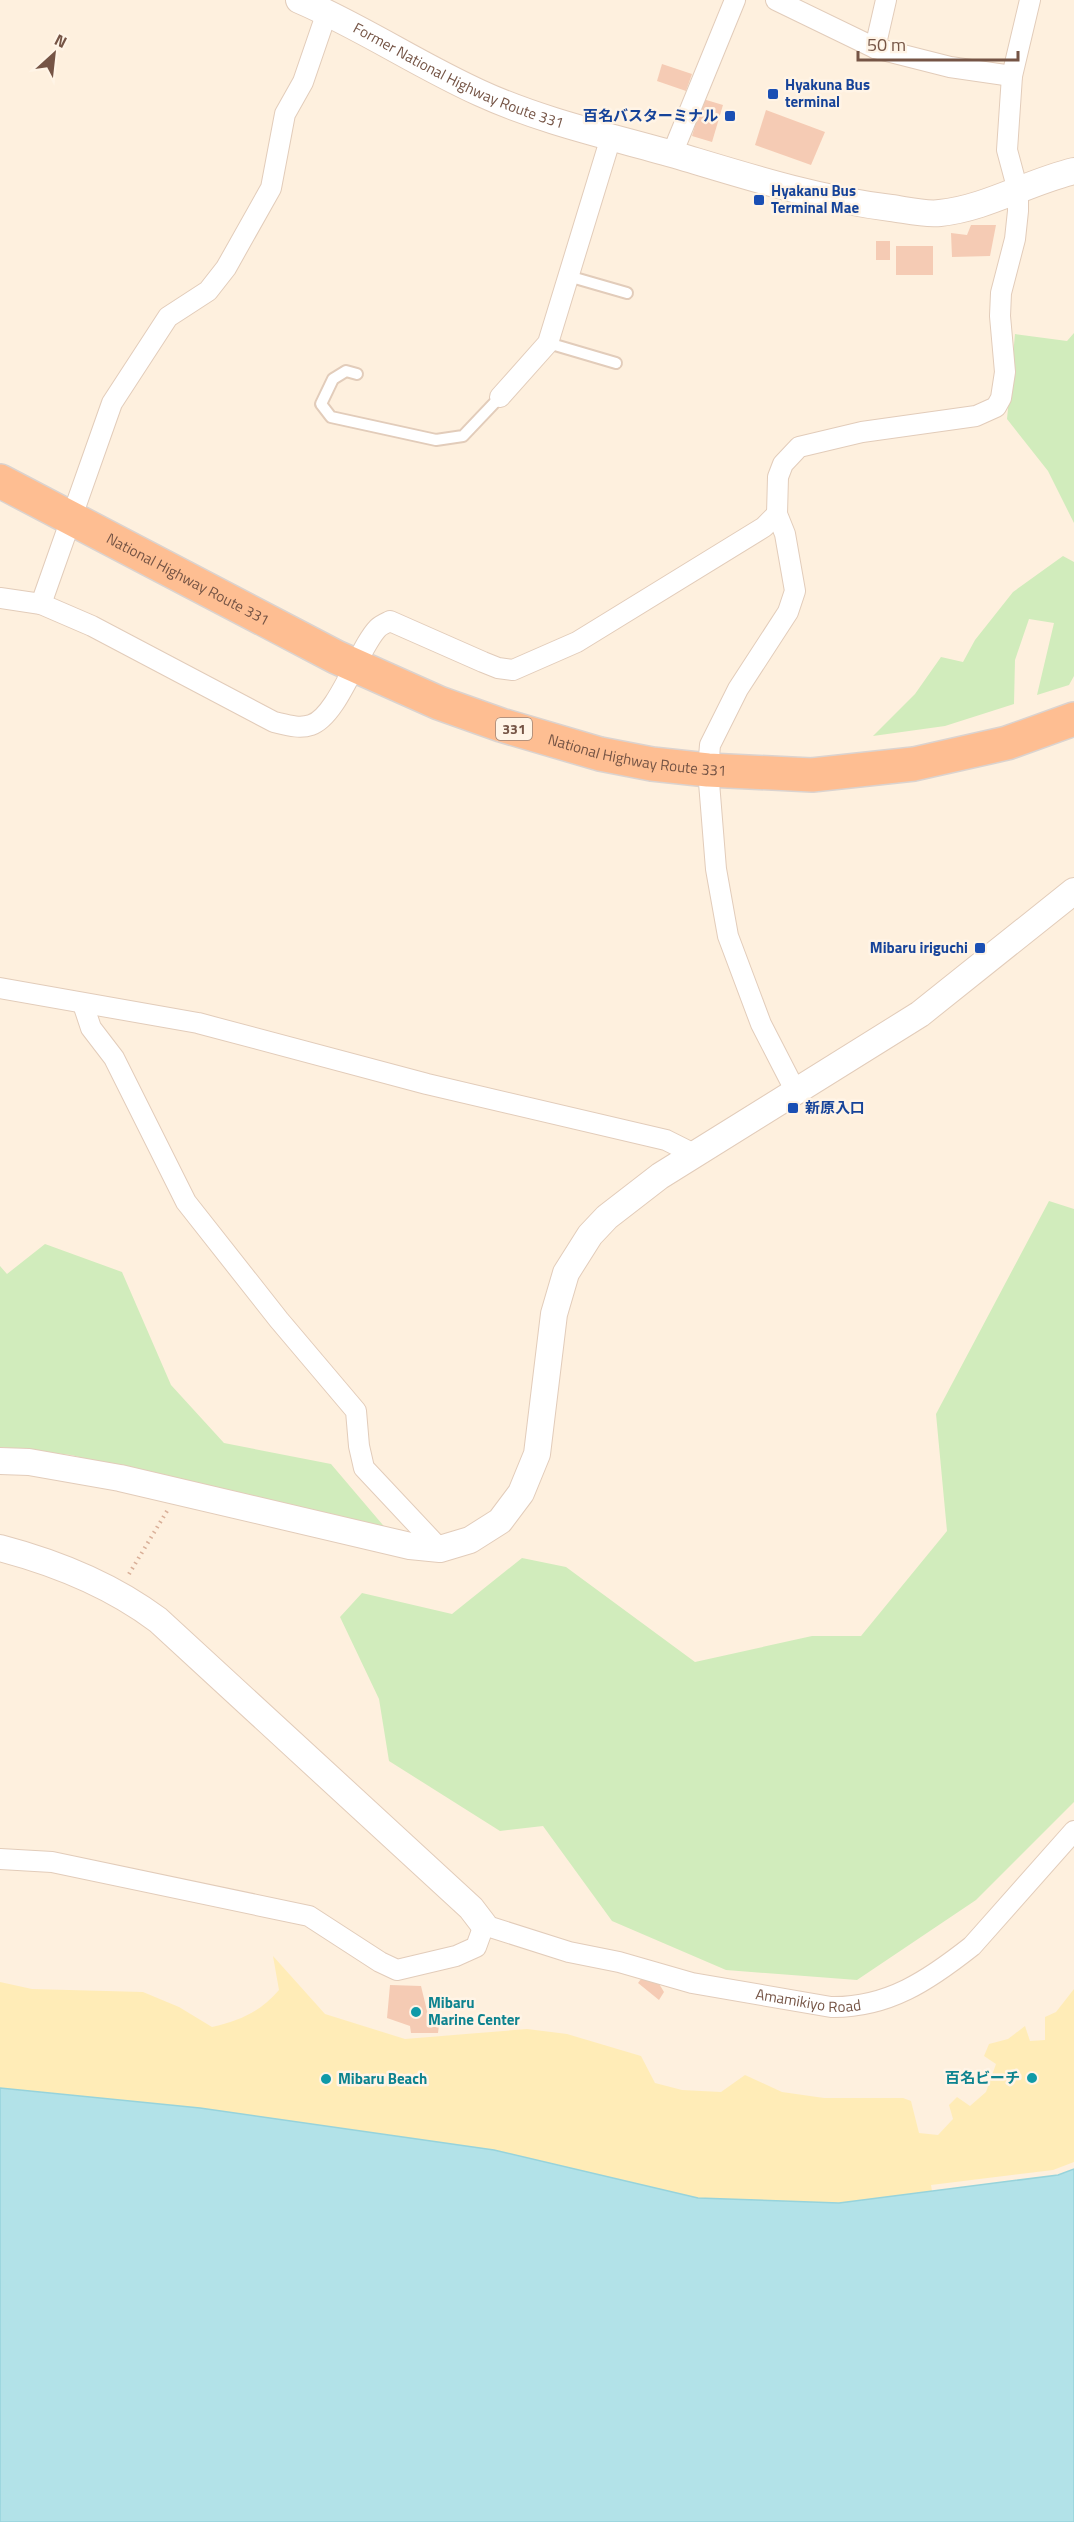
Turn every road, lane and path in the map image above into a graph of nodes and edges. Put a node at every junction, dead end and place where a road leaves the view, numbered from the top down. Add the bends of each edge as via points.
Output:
1 (299, 0) edge
2 (735, 0) edge
3 (776, 0) edge
4 (886, 0) edge
5 (1030, 0) edge
6 (327, 12) junction
7 (875, 48) junction
8 (1012, 76) junction
9 (611, 137) junction
10 (672, 154) junction
11 (1074, 171) edge
12 (1018, 190) junction
13 (568, 276) junction
14 (627, 293) dead end
15 (548, 343) junction
16 (616, 363) dead end
17 (357, 374) dead end
18 (500, 397) joint
19 (0, 481) edge
20 (777, 514) junction
21 (72, 519) junction
22 (0, 598) edge
23 (40, 604) junction
24 (357, 666) junction
25 (1074, 719) edge
26 (708, 770) junction
27 (1074, 891) edge
28 (0, 988) edge
29 (83, 1004) junction
30 (796, 1092) junction
31 (694, 1154) junction
32 (0, 1461) edge
33 (171, 1506) dead end
34 (0, 1548) edge
35 (440, 1549) junction
36 (118, 1593) junction
37 (1074, 1831) edge
38 (0, 1859) edge
39 (484, 1925) junction

1 - 6 street, Former National Highway Route 331
2 - 10 street
3 - 7 street
4 - 7 street
5 - 8 street
6 - 9 street, Former National Highway Route 331 via 483,95
6 - 21 street via 303,82 285,114 271,188 226,268 207,291 168,317 124,382 104,421
7 - 8 street via 950,68
8 - 12 street via 1007,150
9 - 10 street, Former National Highway Route 331
9 - 13 street
10 - 12 street, Former National Highway Route 331 via 806,193 937,214
11 - 12 street, Former National Highway Route 331
12 - 20 street via 1018,223 1001,293 1005,372 996,408 976,416 862,432 799,447 778,477
13 - 14 lane
13 - 15 street
15 - 16 lane
15 - 18 street
17 - 18 lane via 346,371 333,379 321,404 331,417 436,440 463,436
19 - 21 highway, National Highway Route 331 / 331
20 - 24 street via 764,526 577,642 513,670 498,668 390,621 371,637
20 - 26 street via 785,534 795,591 788,612 743,680 713,738
21 - 23 street
21 - 24 highway, National Highway Route 331 / 331
22 - 23 street
23 - 24 street via 92,626 288,726 315,724
24 - 26 highway, National Highway Route 331 / 331 via 439,703 550,740 652,764
25 - 26 highway, National Highway Route 331 / 331 via 1007,743 914,764 812,775
26 - 30 street via 716,869 728,936 761,1024
27 - 30 street via 920,1014
28 - 29 street
29 - 31 street via 198,1023 427,1084 666,1140
29 - 35 street via 91,1028 114,1058 186,1202 356,1411 364,1468
30 - 31 street
31 - 35 street via 607,1218 576,1256 566,1273 554,1314 537,1454 529,1476 500,1521 470,1540
32 - 35 street via 28,1462 120,1479 372,1539
33 - 36 path
34 - 36 street via 75,1572
36 - 39 street via 158,1620 471,1908
37 - 39 street, Amamikiyo Road via 972,1946 907,1990 871,2004 831,2007 692,1983 569,1952
38 - 39 street via 52,1862 309,1916 398,1970 476,1947

